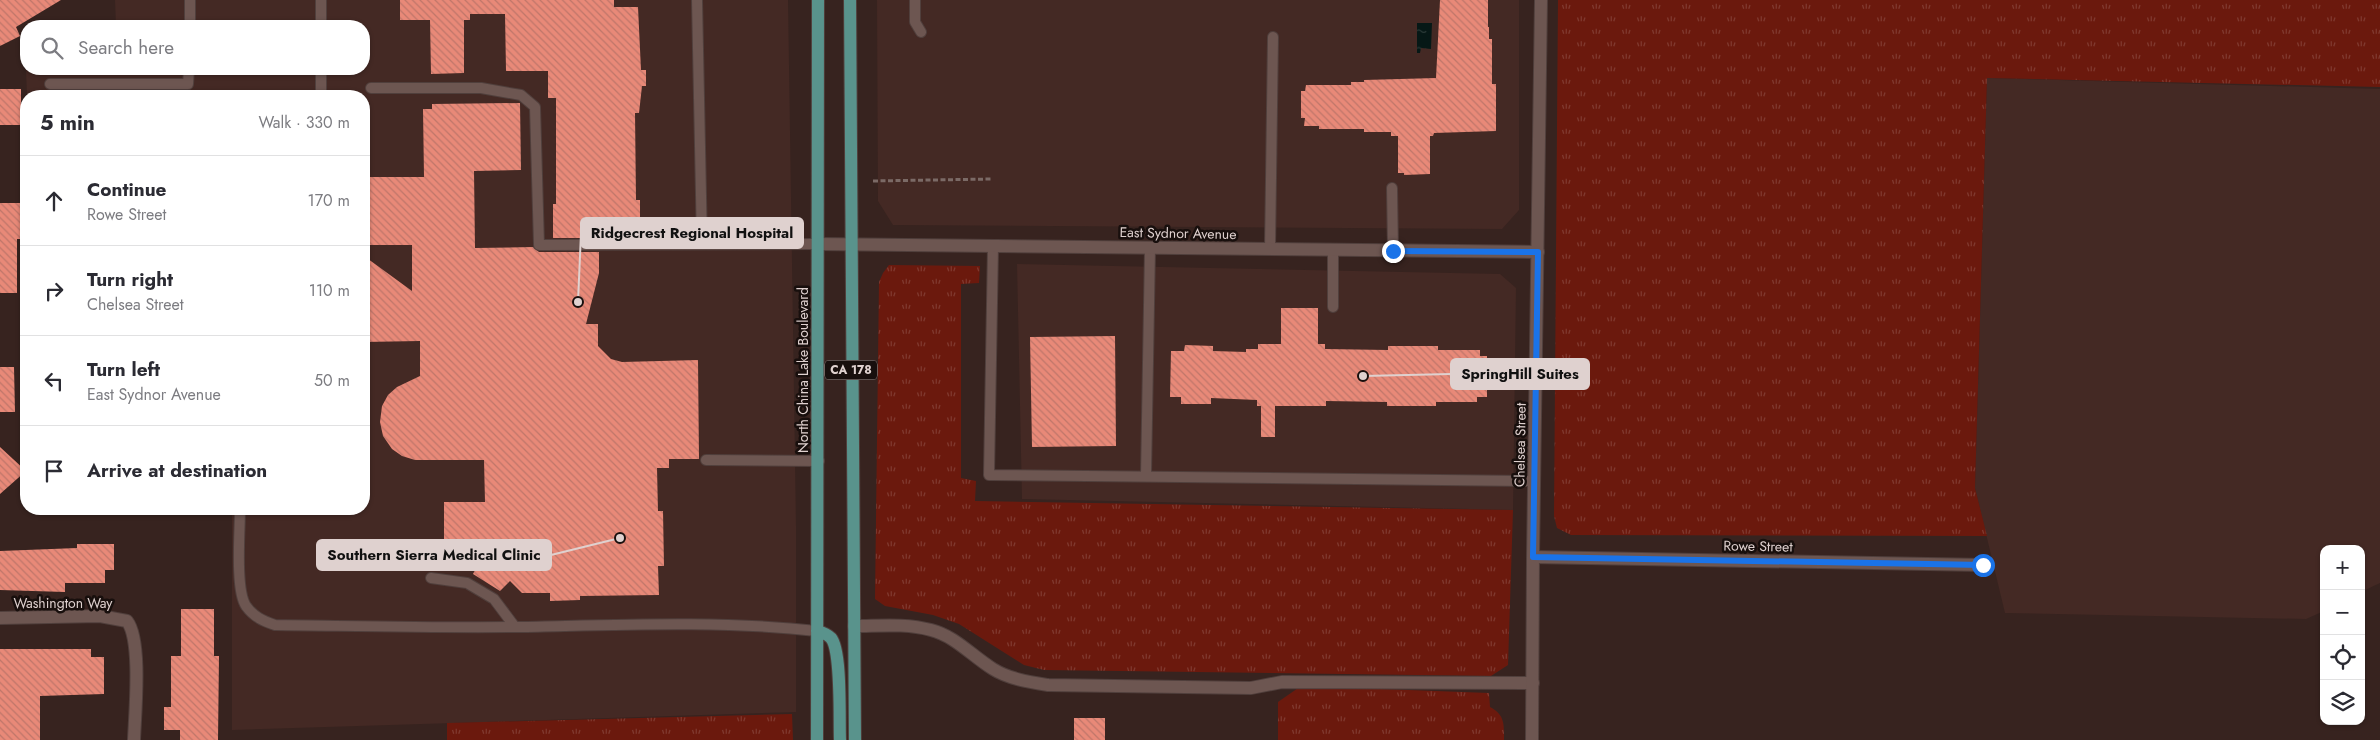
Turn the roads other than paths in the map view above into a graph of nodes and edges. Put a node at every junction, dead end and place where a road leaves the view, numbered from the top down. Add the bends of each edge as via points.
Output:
1 (190, 0) edge
2 (321, 0) edge
3 (697, 0) edge
4 (818, 0) edge
5 (850, 0) edge
6 (915, 0) edge
7 (1541, 0) edge
8 (190, 20) edge
9 (321, 20) edge
10 (922, 32) dead end
11 (1273, 37) dead end
12 (189, 75) edge
13 (321, 75) edge
14 (50, 84) dead end
15 (371, 88) dead end
16 (321, 90) edge
17 (1392, 188) dead end
18 (850, 243) junction
19 (702, 244) junction
20 (817, 244) junction
21 (993, 246) junction
22 (1150, 248) junction
23 (1270, 249) junction
24 (1333, 250) junction
25 (1393, 251) junction
26 (1538, 252) junction
27 (1333, 307) dead end
28 (706, 460) dead end
29 (819, 461) junction
30 (1146, 476) junction
31 (1534, 481) junction
32 (240, 515) edge
33 (1533, 557) junction
34 (1983, 565) dead end
35 (431, 578) dead end
36 (0, 618) edge
37 (854, 626) junction
38 (515, 627) junction
39 (817, 630) junction
40 (1533, 683) junction
41 (134, 740) edge
42 (817, 740) edge
43 (840, 740) edge
44 (855, 740) edge
45 (1532, 740) edge

1 - 8 lane
2 - 9 lane
3 - 19 lane
4 - 20 main road, North China Lake Boulevard / CA 178
5 - 18 main road, CA 178
6 - 10 lane via 915,22
7 - 26 street, Chelsea Street
11 - 23 lane
12 - 14 lane via 188,84
13 - 16 lane
15 - 19 lane via 481,88 521,95 535,107 539,245
17 - 25 lane
18 - 20 street, East Sydnor Avenue
18 - 21 street, East Sydnor Avenue
18 - 37 main road, CA 178
19 - 20 lane
20 - 29 main road, North China Lake Boulevard / CA 178
21 - 22 street, East Sydnor Avenue
21 - 30 lane via 989,475
22 - 23 street, East Sydnor Avenue
22 - 30 lane
23 - 24 street, East Sydnor Avenue
24 - 25 street, East Sydnor Avenue
24 - 27 lane
25 - 26 street, East Sydnor Avenue
26 - 31 street, Chelsea Street
28 - 29 lane
29 - 39 main road, North China Lake Boulevard / CA 178
30 - 31 lane
31 - 33 street, Chelsea Street
32 - 38 lane via 240,579 245,604 258,619 275,625
33 - 34 street, Rowe Street
33 - 40 street, Chelsea Street
35 - 38 lane via 467,583 494,599
36 - 41 street, Washington Way via 100,616 126,621 132,627 137,651
37 - 40 street via 900,625 932,630 955,640 994,670 1020,680 1048,685 1251,688 1282,682
37 - 44 main road, CA 178
38 - 39 lane via 704,623
39 - 42 main road, North China Lake Boulevard / CA 178
39 - 43 main road via 832,639 835,646
40 - 45 street, Chelsea Street

